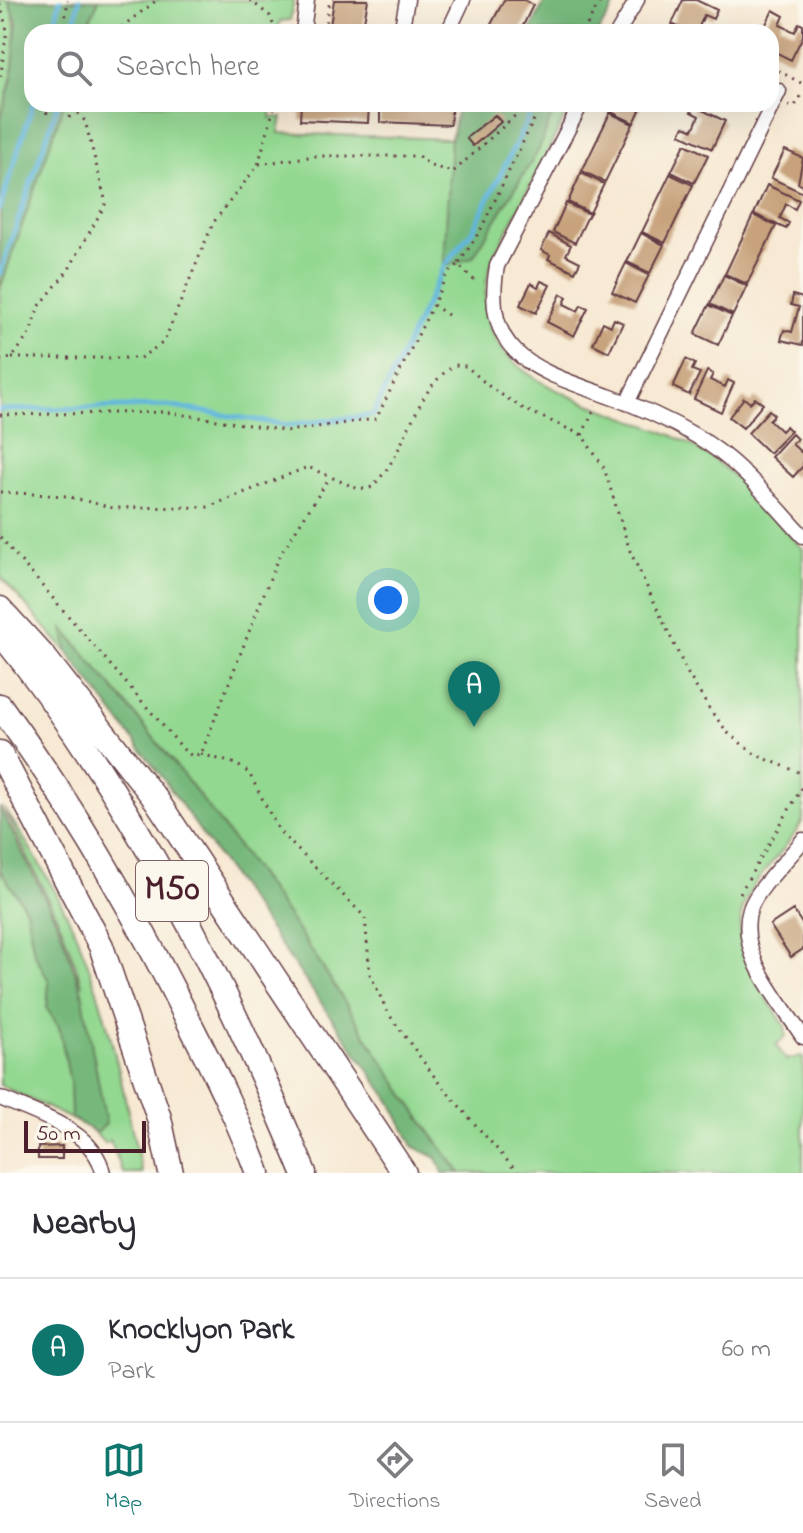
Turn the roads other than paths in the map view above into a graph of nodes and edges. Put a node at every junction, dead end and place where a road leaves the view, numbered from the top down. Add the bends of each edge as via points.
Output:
1 (307, 0) edge
2 (407, 0) edge
3 (463, 0) edge
4 (637, 0) edge
5 (304, 24) edge
6 (402, 24) edge
7 (452, 24) edge
8 (623, 24) edge
9 (577, 112) edge
10 (769, 112) edge
11 (627, 403) junction
12 (803, 536) edge
13 (0, 609) edge
14 (0, 632) edge
15 (0, 706) edge
16 (0, 753) edge
17 (803, 840) edge
18 (803, 1037) edge
19 (0, 1098) edge
20 (103, 1173) edge
21 (171, 1173) edge
22 (258, 1173) edge
23 (304, 1173) edge
24 (404, 1173) edge

1 - 5 street
2 - 6 street
3 - 7 street
4 - 8 street
9 - 11 street via 497,266 496,311 503,335 523,360 545,374
10 - 11 street
11 - 12 street via 698,437 754,483
13 - 24 highway, M50 via 157,801
14 - 23 highway, M50 via 102,773 178,901 249,1040
15 - 22 highway, M50 via 121,889 241,1126
16 - 21 highway, M50 via 101,946 159,1118
17 - 18 street via 750,908 748,932 749,950
19 - 20 street via 78,1135 100,1156

